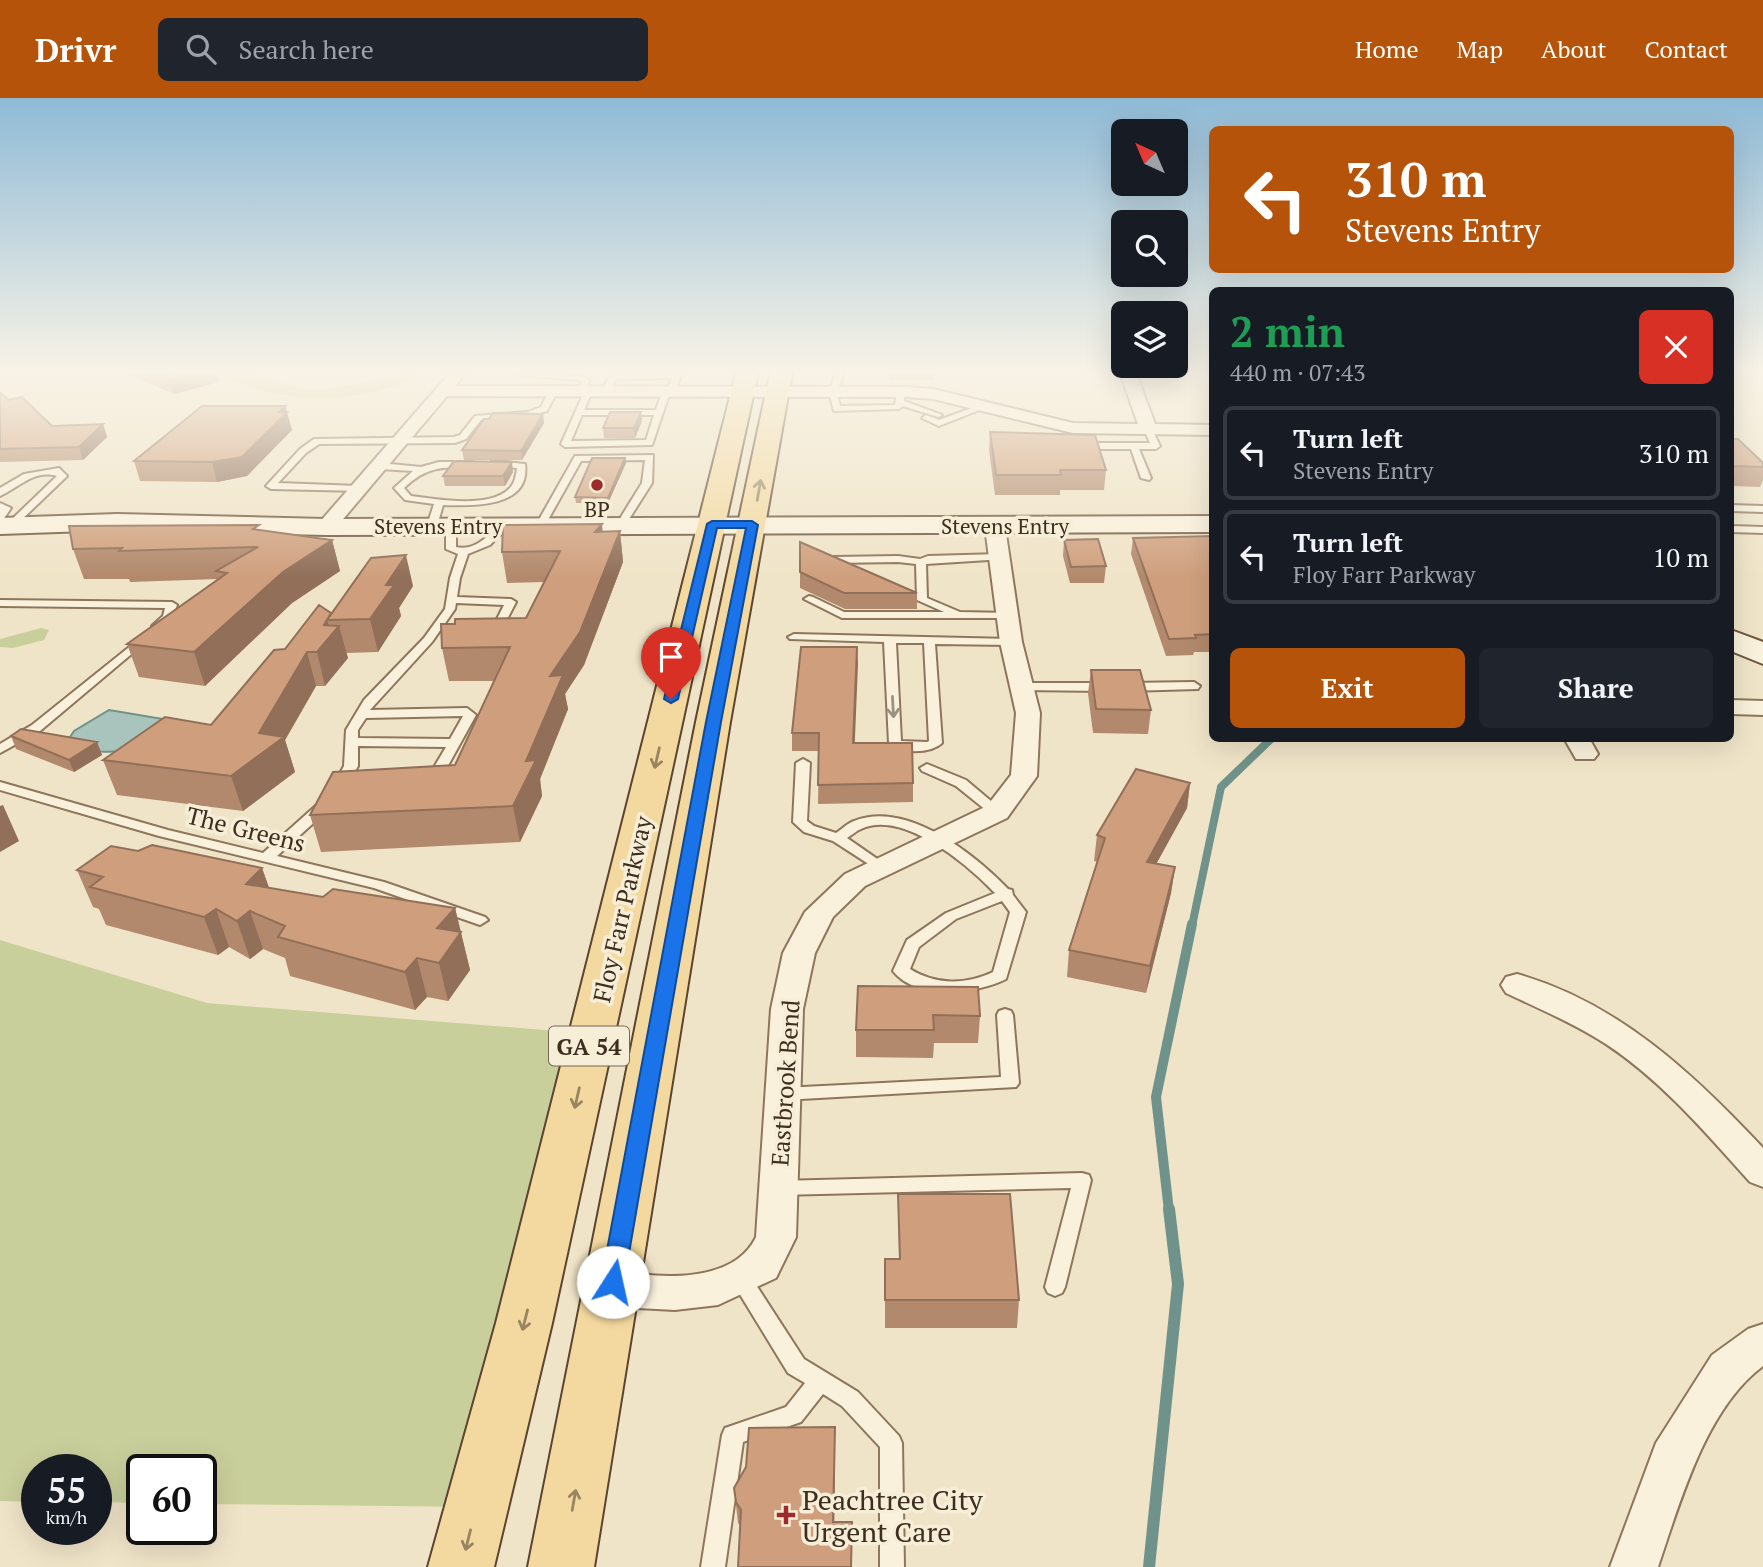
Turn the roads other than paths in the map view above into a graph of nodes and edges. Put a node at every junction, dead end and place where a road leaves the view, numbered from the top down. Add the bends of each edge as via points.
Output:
1 (316, 442) edge
2 (401, 442) edge
3 (566, 442) edge
4 (649, 442) edge
5 (739, 442) edge
6 (768, 442) edge
7 (1154, 442) edge
8 (1065, 446) edge
9 (1133, 446) junction
10 (380, 466) junction
11 (418, 470) junction
12 (1146, 478) dead end
13 (359, 489) junction
14 (0, 494) edge
15 (1734, 508) edge
16 (1763, 509) edge
17 (442, 518) junction
18 (3, 519) edge
19 (732, 524) junction
20 (1209, 524) edge
21 (541, 525) junction
22 (621, 525) junction
23 (503, 526) junction
24 (326, 527) junction
25 (995, 527) junction
26 (1734, 529) edge
27 (1763, 530) edge
28 (463, 554) junction
29 (1000, 557) junction
30 (833, 560) edge
31 (921, 562) junction
32 (808, 599) edge
33 (452, 600) junction
34 (0, 603) edge
35 (966, 616) junction
36 (476, 628) edge
37 (1009, 628) junction
38 (794, 638) dead end
39 (890, 639) junction
40 (929, 640) junction
41 (1734, 640) edge
42 (1763, 654) edge
43 (1194, 686) dead end
44 (1021, 687) junction
45 (1734, 707) edge
46 (1763, 708) edge
47 (362, 714) junction
48 (351, 742) junction
49 (455, 743) junction
50 (0, 749) edge
51 (803, 763) dead end
52 (927, 768) dead end
53 (421, 784) edge
54 (0, 786) edge
55 (997, 812) junction
56 (838, 838) junction
57 (942, 840) junction
58 (266, 858) junction
59 (881, 868) junction
60 (1007, 893) junction
61 (480, 920) dead end
62 (1517, 985) dead end
63 (1005, 1015) dead end
64 (782, 1094) junction
65 (1763, 1172) edge
66 (778, 1188) junction
67 (740, 1277) junction
68 (613, 1282) junction
69 (1055, 1287) dead end
70 (1763, 1342) edge
71 (820, 1381) junction
72 (461, 1567) edge
73 (561, 1567) edge
74 (713, 1567) edge
75 (892, 1567) edge
76 (1634, 1567) edge

1 - 13 lane via 271,486
2 - 10 street
3 - 4 lane
5 - 19 main road, Floy Farr Parkway / GA 54
19 -> 6 main road, Floy Farr Parkway
7 - 9 lane via 1156,446
8 - 9 lane
9 - 12 lane
10 - 11 lane
10 - 13 street
11 - 17 lane via 399,488 401,494
11 - 17 lane via 429,465 522,466 516,486 507,496
13 - 24 street
14 - 18 lane via 14,480 32,472 59,471 62,476
15 - 16 lane
17 - 23 street, Stevens Entry
17 - 24 street, Stevens Entry
17 - 28 lane via 451,535 451,549
18 - 24 street, Stevens Entry
19 - 22 street, Stevens Entry
19 - 25 street, Stevens Entry
19 - 68 main road, Floy Farr Parkway / GA 54 via 713,722
19 -> 72 main road, Floy Farr Parkway / GA 54
20 - 25 street, Stevens Entry
21 - 22 street, Stevens Entry
21 - 22 lane via 579,458 650,457 647,483
21 - 23 street, Stevens Entry
23 - 28 lane via 480,548
25 - 29 street, Eastbrook Bend
26 - 27 lane
28 - 33 lane
29 - 31 lane
29 - 37 street, Eastbrook Bend
30 - 31 lane
31 - 35 lane via 922,600
32 - 35 lane via 842,615
33 - 36 lane via 511,602 499,625
33 - 47 lane via 444,627
34 - 50 lane via 172,605 169,617 139,643 36,727
35 - 37 lane
37 - 40 lane
37 - 44 street, Eastbrook Bend
38 - 39 lane
39 - 40 lane
39 -> 40 lane via 895,743 901,746 936,743
41 - 42 street
43 - 44 lane
44 - 55 street, Eastbrook Bend via 1028,713 1024,776
45 - 46 street
47 - 48 lane
47 - 49 lane via 467,712 470,715
48 - 49 lane
48 - 58 lane via 349,782
49 - 53 lane via 435,778
51 - 56 lane via 800,822
52 - 55 lane via 961,783
54 - 58 lane, The Greens
55 - 57 street, Eastbrook Bend
56 - 57 lane via 853,827 894,822
56 - 59 lane
57 - 59 street, Eastbrook Bend
57 - 60 lane
58 - 61 lane, The Greens via 379,885
59 - 64 street, Eastbrook Bend via 855,880 820,912 799,953 787,1009
60 - 60 lane via 1018,912 1000,975 984,985 948,986 914,981 901,971 912,944 951,915
62 - 65 street via 1619,1037 1651,1061
63 - 64 lane via 1010,1083
64 - 66 street, Eastbrook Bend
66 - 67 street, Eastbrook Bend via 776,1237 762,1266
66 - 69 lane via 1082,1180
67 - 68 street, Eastbrook Bend via 718,1288 675,1293 637,1291
67 - 71 lane via 796,1366
73 -> 68 main road, Floy Farr Parkway / GA 54
70 - 76 street via 1727,1368 1672,1458
71 - 74 lane via 793,1415 733,1435
71 - 75 lane via 850,1399 891,1443

